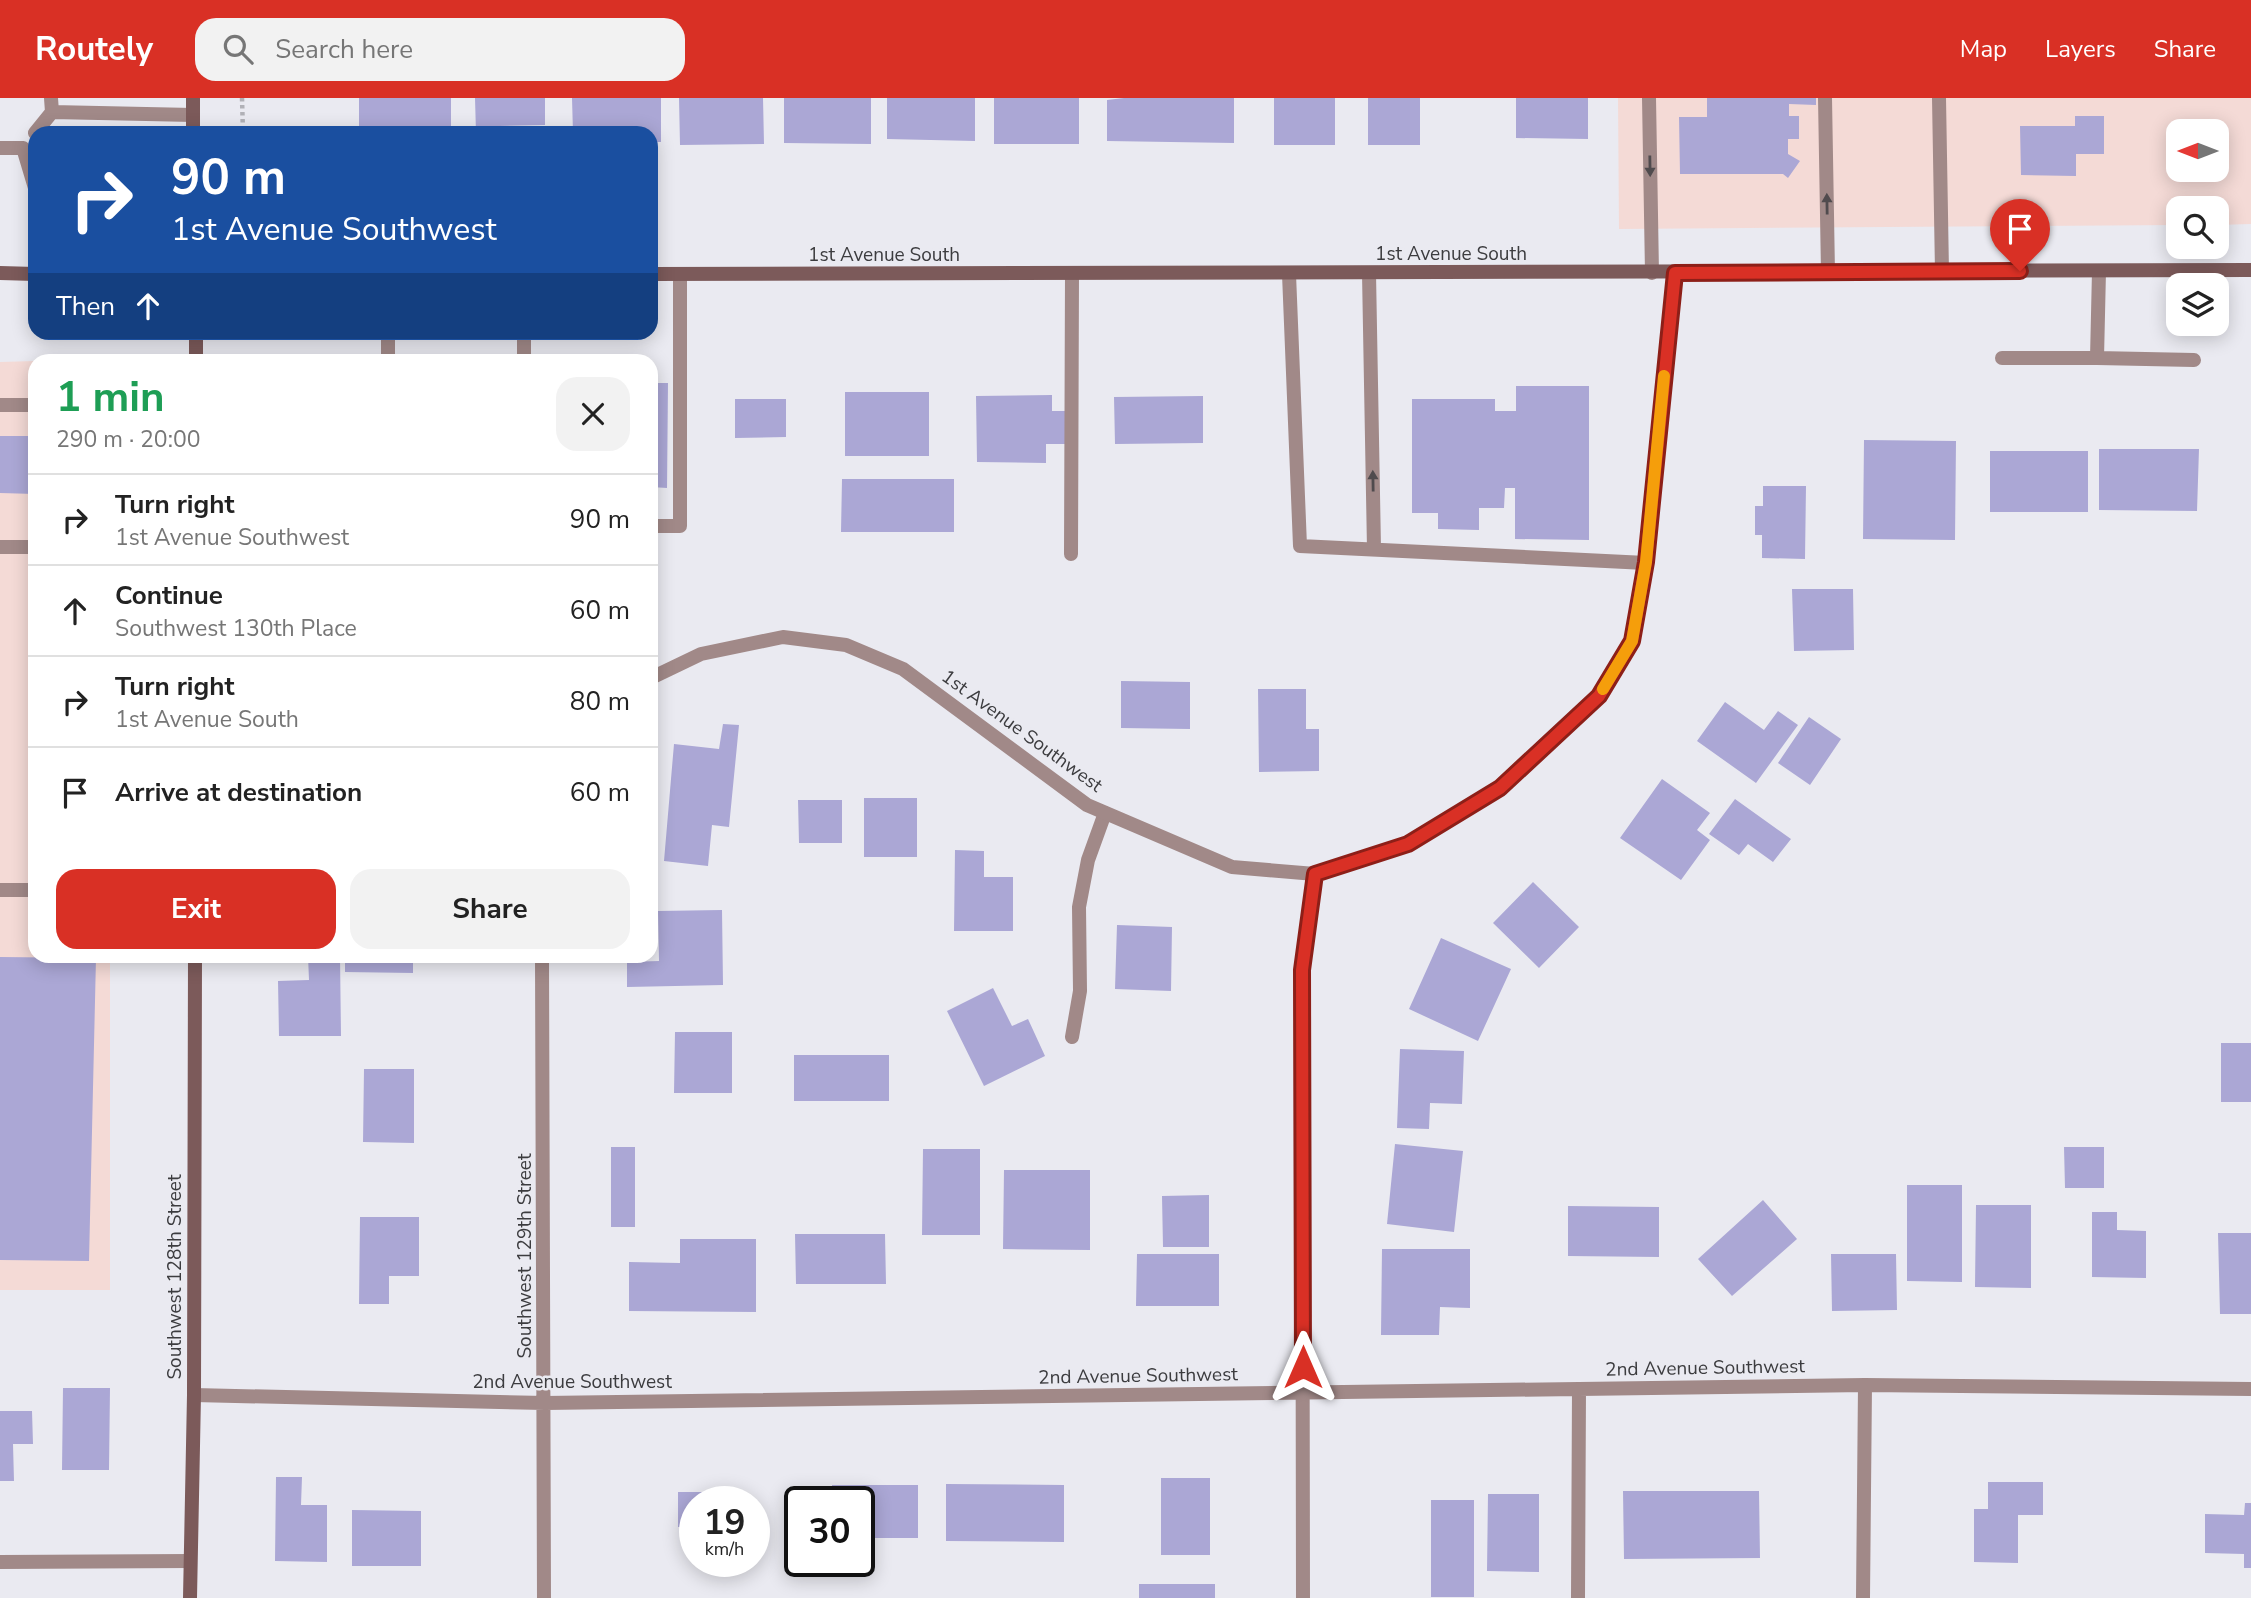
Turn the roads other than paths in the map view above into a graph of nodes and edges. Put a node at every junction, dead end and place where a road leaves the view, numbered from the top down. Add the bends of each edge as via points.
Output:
1 (193, 98) edge
2 (1649, 98) edge
3 (1825, 98) edge
4 (1940, 98) edge
5 (52, 105) edge
6 (193, 115) junction
7 (39, 126) edge
8 (193, 126) edge
9 (28, 142) edge
10 (0, 148) edge
11 (23, 148) junction
12 (28, 165) edge
13 (2251, 270) edge
14 (2099, 271) junction
15 (1828, 272) junction
16 (1942, 272) junction
17 (0, 273) edge
18 (1369, 273) junction
19 (1652, 273) junction
20 (1675, 273) junction
21 (28, 274) edge
22 (658, 274) edge
23 (680, 274) junction
24 (1072, 274) junction
25 (1289, 274) junction
26 (2002, 358) dead end
27 (2097, 358) junction
28 (2194, 360) dead end
29 (0, 405) edge
30 (28, 405) edge
31 (658, 526) edge
32 (0, 547) edge
33 (28, 547) edge
34 (1374, 549) junction
35 (1070, 554) dead end
36 (1646, 562) junction
37 (658, 675) edge
38 (1105, 813) junction
39 (1315, 874) junction
40 (0, 890) edge
41 (28, 890) edge
42 (195, 963) edge
43 (542, 963) edge
44 (1072, 1037) dead end
45 (1865, 1385) junction
46 (1579, 1389) junction
47 (2251, 1389) edge
48 (1303, 1393) junction
49 (194, 1395) junction
50 (545, 1403) junction
51 (190, 1561) junction
52 (0, 1562) edge
53 (190, 1598) edge
54 (544, 1598) edge
55 (1303, 1598) edge
56 (1578, 1598) edge
57 (1863, 1598) edge

1 - 6 main road
2 -> 19 street
15 -> 3 street
4 - 16 street
5 - 6 street
5 - 7 street
6 - 8 main road
9 - 11 street
10 - 11 street
11 - 12 street
13 - 14 main road, 1st Avenue South
14 - 16 main road, 1st Avenue South
14 - 27 street
15 - 16 main road, 1st Avenue South
15 - 20 main road, 1st Avenue South
17 - 21 main road
18 - 19 main road, 1st Avenue South
18 - 25 main road, 1st Avenue South
34 -> 18 street
19 - 20 main road, 1st Avenue South
20 - 36 street, 1st Avenue Southwest
22 - 23 main road, 1st Avenue South
23 - 24 main road, 1st Avenue South
23 - 31 street via 680,526
24 - 25 main road, 1st Avenue South
24 - 35 street
25 - 34 street via 1300,546
26 - 27 street
27 - 28 street
29 - 30 street
32 - 33 street
34 - 36 street
36 - 39 street, 1st Avenue Southwest via 1632,641 1599,696 1488,795 1408,844
37 - 38 street, 1st Avenue Southwest via 701,654 783,637 846,645 903,669 1087,805
38 - 39 street, 1st Avenue Southwest via 1232,867
38 - 44 street via 1088,860 1079,907 1080,991
39 - 48 street via 1302,970
40 - 41 street
42 - 49 main road, Southwest 128th Street
43 - 50 street, Southwest 129th Street
45 - 46 street, 2nd Avenue Southwest
45 - 47 street, 2nd Avenue Southwest
45 - 57 street
46 - 48 street, 2nd Avenue Southwest
46 - 56 street
48 - 50 street, 2nd Avenue Southwest
48 - 55 street
49 - 50 street, 2nd Avenue Southwest
49 - 51 main road, Southwest 128th Street
50 - 54 street, Southwest 129th Street
51 - 52 street
51 - 53 main road, Southwest 128th Street

